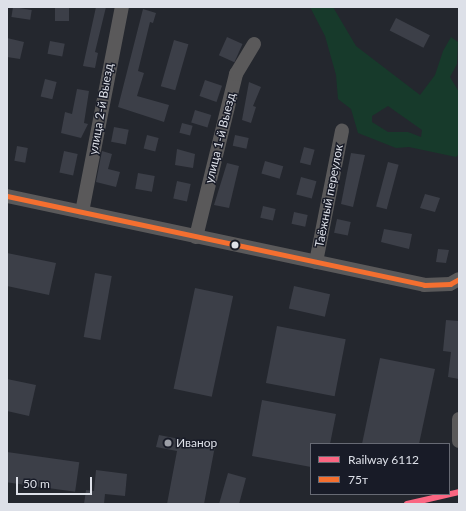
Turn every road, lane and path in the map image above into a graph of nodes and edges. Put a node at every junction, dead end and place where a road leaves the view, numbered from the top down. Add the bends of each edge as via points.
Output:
1 (122, 7) edge
2 (254, 44) dead end
3 (342, 131) dead end
4 (7, 196) edge
5 (82, 212) junction
6 (196, 237) junction
7 (316, 262) junction
8 (459, 279) edge
9 (459, 419) edge
10 (459, 441) edge

1 - 5 street, улица 2-й Выезд
2 - 6 street, улица 1-й Выезд via 236,74
3 - 7 street, Таёжный переулок
4 - 5 street
5 - 6 street
6 - 7 street
7 - 8 street via 424,285 450,284
9 - 10 street

